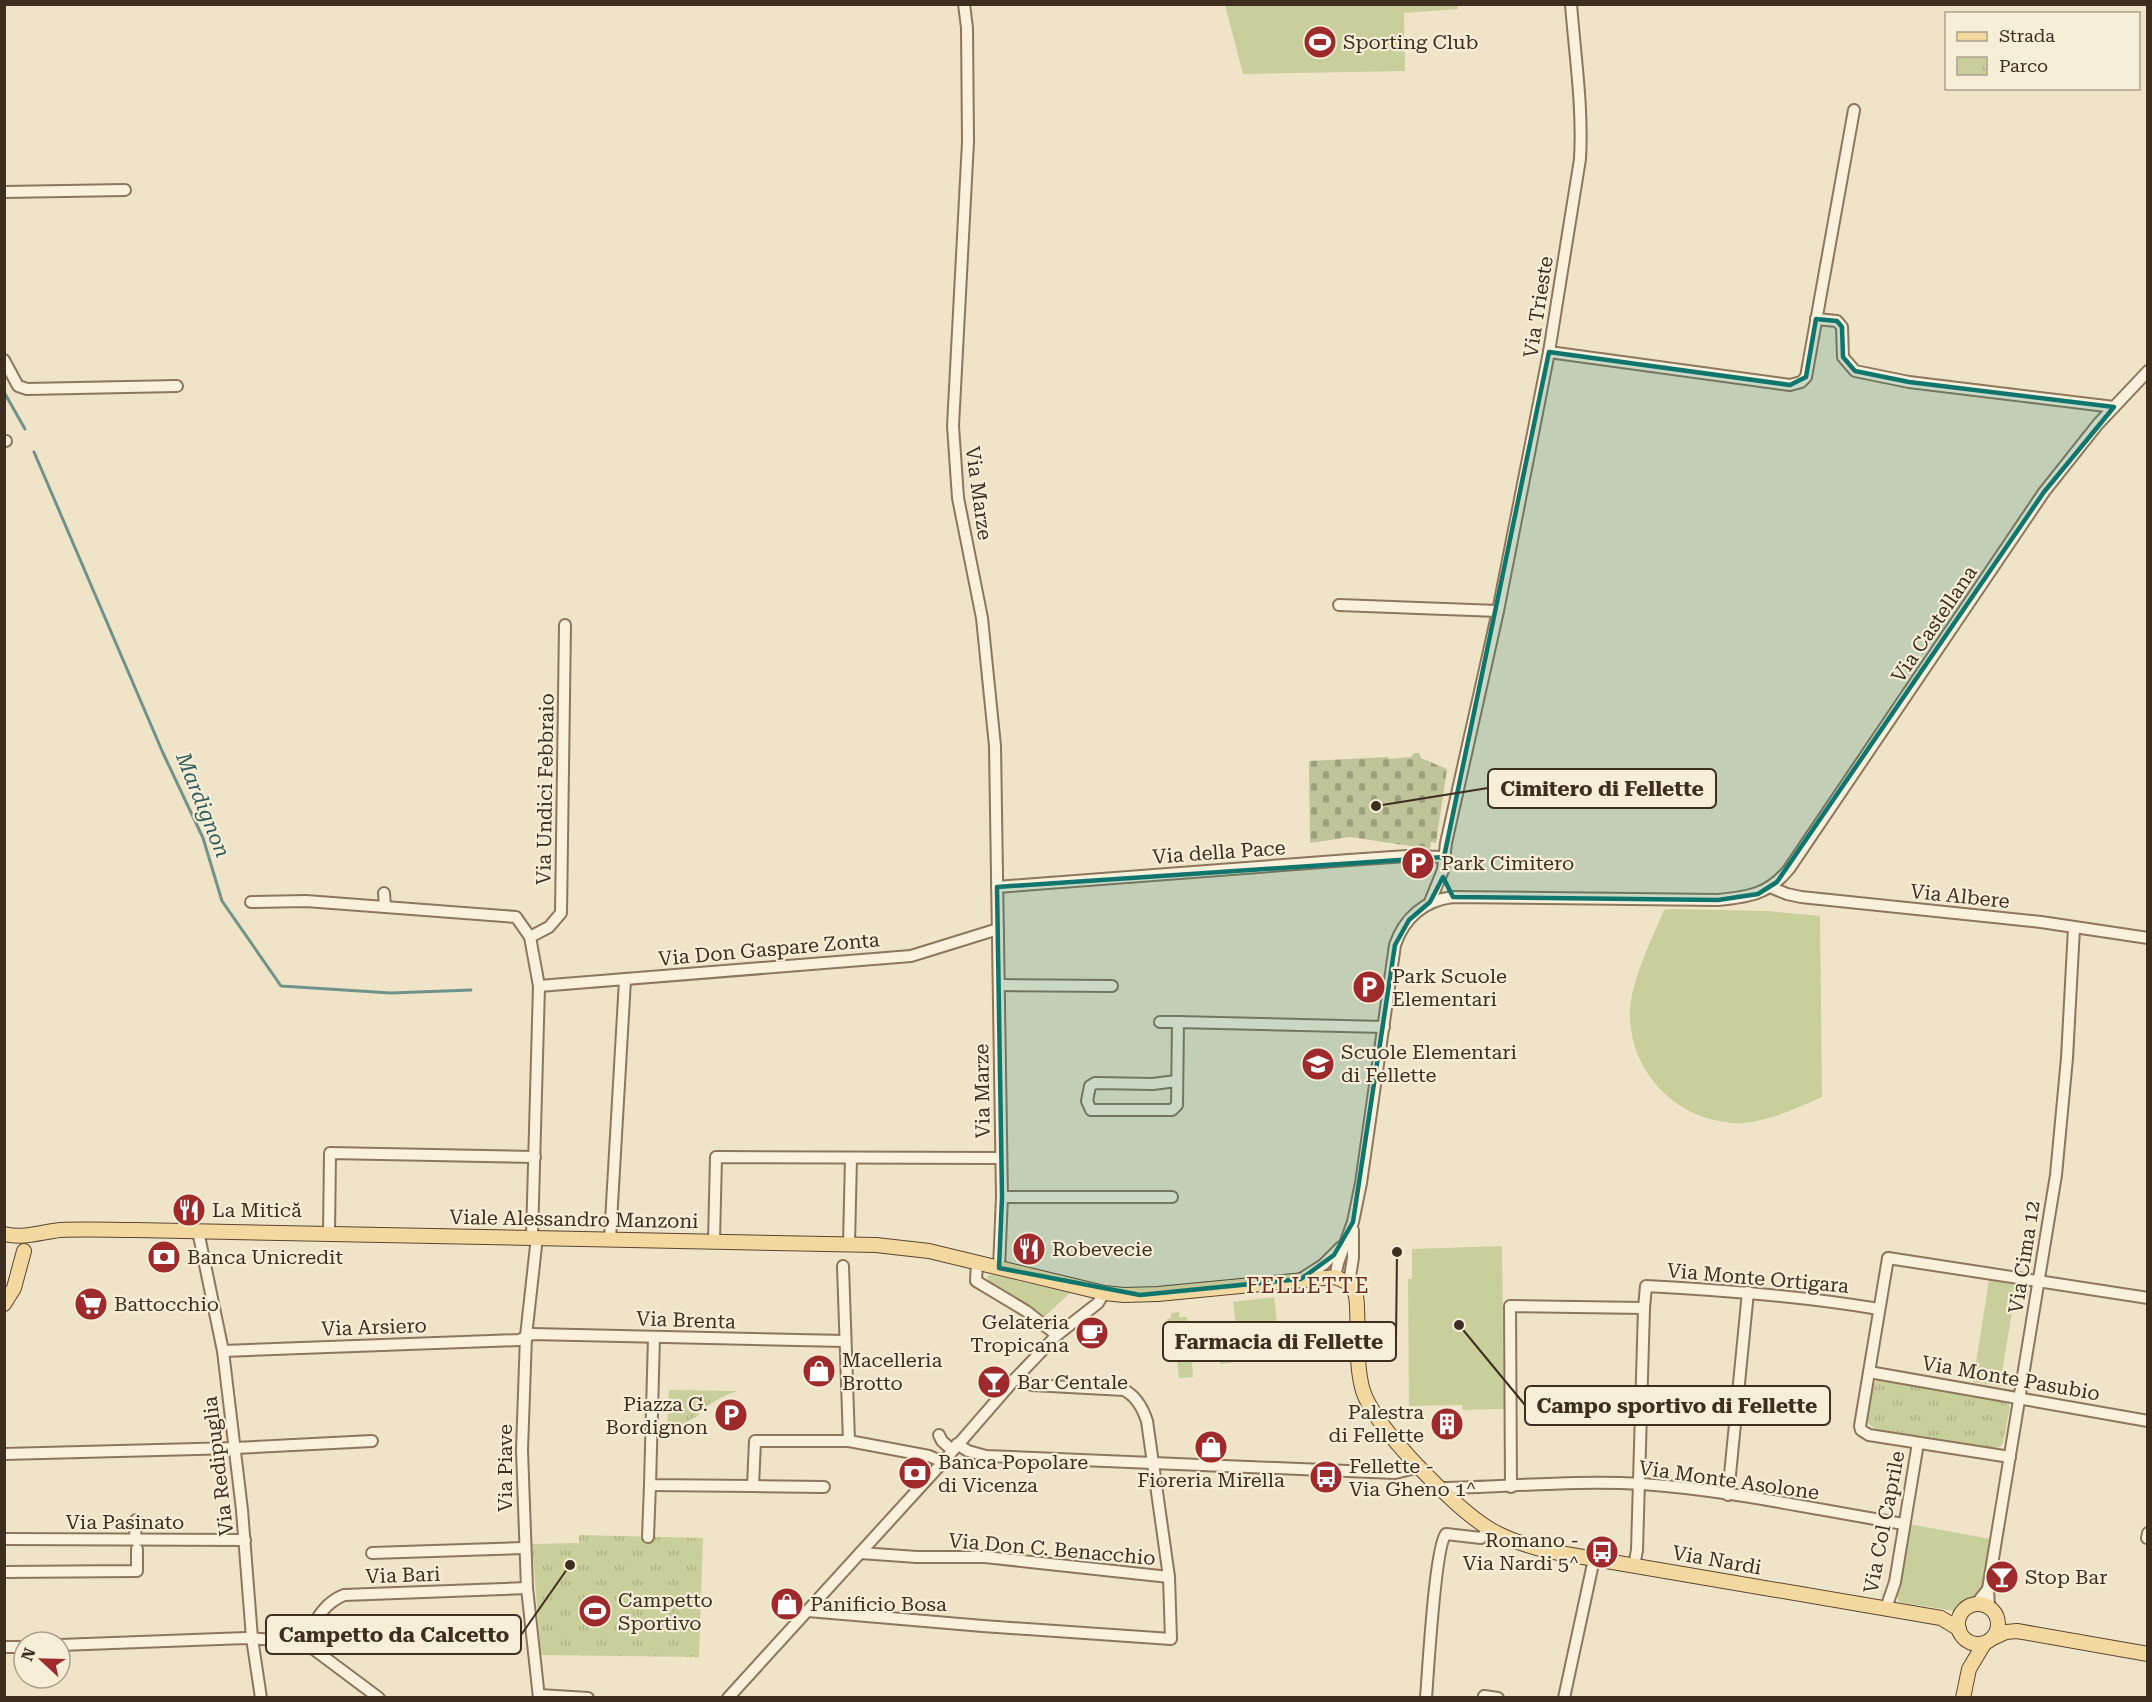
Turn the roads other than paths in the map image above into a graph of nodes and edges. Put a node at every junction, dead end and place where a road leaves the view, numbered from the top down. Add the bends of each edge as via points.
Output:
1 (964, 4) edge
2 (1571, 4) edge
3 (1854, 110) dead end
4 (125, 190) dead end
5 (4, 192) edge
6 (1816, 320) junction
7 (1549, 352) junction
8 (4, 360) edge
9 (2148, 371) edge
10 (177, 386) dead end
11 (2114, 407) junction
12 (1339, 605) dead end
13 (1498, 611) junction
14 (565, 625) dead end
15 (1444, 857) junction
16 (1443, 870) junction
17 (997, 887) junction
18 (1770, 887) junction
19 (384, 893) dead end
20 (1453, 897) junction
21 (251, 902) dead end
22 (1430, 902) junction
23 (385, 907) junction
24 (2074, 928) junction
25 (998, 929) junction
26 (530, 937) junction
27 (2148, 938) edge
28 (625, 980) junction
29 (999, 985) junction
30 (540, 986) junction
31 (1112, 986) dead end
32 (1160, 1022) dead end
33 (1178, 1022) junction
34 (1384, 1027) junction
35 (1176, 1081) junction
36 (535, 1157) junction
37 (851, 1158) junction
38 (1001, 1158) junction
39 (1002, 1197) junction
40 (1172, 1197) dead end
41 (1353, 1222) junction
42 (198, 1231) junction
43 (329, 1233) junction
44 (4, 1234) edge
45 (39, 1235) junction
46 (534, 1237) junction
47 (610, 1239) junction
48 (1347, 1240) junction
49 (714, 1241) junction
50 (849, 1244) junction
51 (24, 1251) junction
52 (977, 1263) junction
53 (843, 1266) dead end
54 (999, 1268) junction
55 (1335, 1277) junction
56 (4, 1279) edge
57 (1301, 1279) junction
58 (2040, 1282) junction
59 (1349, 1283) junction
60 (1748, 1292) junction
61 (1104, 1293) junction
62 (2148, 1298) edge
63 (4, 1304) edge
64 (1644, 1308) junction
65 (1879, 1309) junction
66 (1057, 1335) junction
67 (526, 1336) junction
68 (654, 1336) junction
69 (844, 1341) junction
70 (223, 1351) junction
71 (1869, 1372) junction
72 (1016, 1379) junction
73 (2019, 1398) junction
74 (2148, 1421) edge
75 (939, 1435) dead end
76 (849, 1440) junction
77 (372, 1442) dead end
78 (1918, 1443) junction
79 (955, 1447) junction
80 (235, 1448) junction
81 (4, 1454) edge
82 (2010, 1457) junction
83 (943, 1462) junction
84 (1152, 1463) junction
85 (1420, 1467) junction
86 (1640, 1484) junction
87 (650, 1485) junction
88 (753, 1486) junction
89 (824, 1487) dead end
90 (1511, 1487) junction
91 (1441, 1488) junction
92 (1728, 1495) junction
93 (136, 1520) dead end
94 (1904, 1524) junction
95 (1489, 1529) junction
96 (648, 1537) dead end
97 (4, 1539) edge
98 (245, 1540) junction
99 (136, 1545) junction
100 (524, 1548) junction
101 (372, 1553) dead end
102 (860, 1553) junction
103 (1594, 1559) junction
104 (1634, 1566) junction
105 (4, 1572) edge
106 (1169, 1577) junction
107 (527, 1588) junction
108 (1886, 1608) junction
109 (1988, 1610) junction
110 (808, 1611) junction
111 (1962, 1613) junction
112 (1941, 1618) junction
113 (2017, 1631) junction
114 (1962, 1634) junction
115 (252, 1638) junction
116 (304, 1641) junction
117 (1988, 1641) junction
118 (72, 1645) edge
119 (2148, 1654) edge
120 (1969, 1669) junction
121 (539, 1696) edge
122 (1484, 1696) dead end
123 (261, 1698) edge
124 (379, 1698) edge
125 (588, 1698) edge
126 (728, 1698) edge
127 (1426, 1698) edge
128 (1498, 1698) edge
129 (1564, 1698) edge
130 (1963, 1698) edge

1 - 17 street, Via Marze via 968,142 953,426 958,498 982,618 995,746
2 - 7 street, Via Trieste via 1582,133
3 - 6 street
4 - 5 street
6 - 7 street via 1806,377 1790,385
6 - 11 street via 1837,321 1842,327 1844,357 1855,371 1909,382
7 - 13 street, Via Trieste
8 - 10 street via 18,386 27,389
9 - 11 street, Via Castellana
11 - 18 street, Via Castellana via 2044,492 1789,869
12 - 13 street
13 - 15 street, Via Trieste
14 - 26 street, Via Undici Febbraio via 561,913 549,927
15 - 16 street, Via Trieste
15 - 17 street, Via della Pace via 1407,856
16 - 20 street, Via Trieste
16 - 22 street, Via Trieste
17 - 25 street, Via Marze
18 - 20 street, Via Castellana via 1752,896 1718,900
18 - 24 street, Via Albere via 1801,897
19 - 23 street
20 - 22 street
21 - 23 street via 306,901
22 - 34 street via 1403,927 1395,945
23 - 26 street via 516,917
24 - 27 street, Via Albere
24 - 58 street, Via Cima 12 via 2058,1164
25 - 28 street, Via Don Gaspare Zonta via 911,956
25 - 29 street, Via Marze
26 - 30 street
28 - 30 street, Via Don Gaspare Zonta
28 - 47 street
29 - 31 street
29 - 38 street, Via Marze
30 - 36 street
32 - 33 street
33 - 34 street
33 - 35 street
34 - 41 street
35 - 35 street via 1095,1083 1090,1086 1087,1101 1090,1110 1172,1110 1178,1105
36 - 43 street via 330,1153
36 - 46 street
37 - 38 street
37 - 49 street via 716,1157
37 - 50 street
38 - 39 street, Via Marze
39 - 40 street
39 - 54 street, Via Marze
41 - 48 street
41 - 59 street
42 - 43 main road, Viale Alessandro Manzoni
42 - 45 main road, Viale Alessandro Manzoni via 74,1230
42 - 70 street, Via Redipuglia
43 - 46 main road, Viale Alessandro Manzoni
44 - 45 main road, Viale Alessandro Manzoni
45 - 51 main road
46 - 47 main road, Viale Alessandro Manzoni
46 - 67 street, Via Piave
47 - 49 main road, Viale Alessandro Manzoni
48 - 55 street
48 - 57 street via 1334,1256
49 - 50 main road, Viale Alessandro Manzoni
50 - 52 main road, Viale Alessandro Manzoni via 902,1247
51 - 56 main road
51 - 63 main road via 14,1288
52 - 54 main road, Viale Alessandro Manzoni
52 - 66 street via 976,1281
53 - 69 street
54 - 61 main road, Viale Alessandro Manzoni
55 - 57 main road, Viale Alessandro Manzoni
55 - 59 main road
57 - 61 main road, Viale Alessandro Manzoni via 1158,1294
58 - 62 street
58 - 65 street, Via Col Caprile via 1888,1258
58 - 73 street, Via Cima 12
59 - 85 main road, Via Nardi via 1356,1295 1359,1370 1366,1397 1380,1422
60 - 64 street, Via Monte Ortigara via 1646,1286
60 - 65 street, Via Monte Ortigara
60 - 92 street
61 - 66 street via 1098,1303
64 - 86 street
64 - 90 street via 1510,1306
65 - 71 street, Via Col Caprile
66 - 72 street
67 - 68 street, Via Brenta
67 - 70 street, Via Arsiero via 519,1340
67 - 100 street, Via Piave
68 - 69 street, Via Brenta
68 - 87 street
69 - 76 street
70 - 80 street, Via Redipuglia
71 - 73 street, Via Monte Pasubio
71 - 78 street, Via Col Caprile via 1861,1430 1869,1435
72 - 79 street
72 - 84 street via 1032,1385 1130,1393 1147,1421
73 - 74 street, Via Monte Pasubio
73 - 82 street, Via Cima 12
75 - 79 street
76 - 83 street
76 - 88 street via 754,1441
77 - 80 street
78 - 82 street, Via Col Caprile
78 - 94 street, Via Col Caprile
79 - 83 street
79 - 84 street via 986,1456
80 - 81 street
80 - 98 street, Via Redipuglia
82 - 109 street, Via Cima 12 via 1988,1588
83 - 102 street
84 - 85 street via 1395,1473
84 - 106 street
85 - 91 main road, Via Nardi
86 - 90 street, Via Monte Asolone
86 - 92 street, Via Monte Asolone
86 - 104 street
87 - 88 street
87 - 96 street
88 - 89 street
90 - 91 street, Via Monte Asolone
91 - 95 main road, Via Nardi
92 - 94 street, Via Monte Asolone
93 - 99 street
94 - 108 street, Via Col Caprile via 1895,1582
95 - 103 main road, Via Nardi via 1535,1548
95 - 127 street via 1481,1538 1446,1534 1442,1538
97 - 99 street, Via Pasinato
98 - 99 street, Via Pasinato
98 - 115 street, Via Redipuglia
99 - 105 street via 137,1571
100 - 101 street
100 - 107 street, Via Piave
102 - 106 street, Via Don C. Benacchio via 985,1557
102 - 110 street
103 - 104 main road, Via Nardi
103 - 129 street
104 - 108 main road, Via Nardi
106 - 110 street via 1171,1639
107 - 116 street, Via Bari via 344,1595 324,1607
107 - 121 street, Via Piave
108 - 112 main road, Via Nardi
109 - 111 main road via 1967,1607
109 - 113 main road
109 - 117 main road via 1998,1630
110 - 126 street
111 - 112 main road
111 - 114 main road via 1958,1621
112 - 114 main road
113 - 117 main road
113 - 119 main road
114 - 117 main road via 1973,1644
114 - 120 main road
115 - 116 street
115 - 118 street
115 - 123 street, Via Redipuglia
116 - 124 street
117 - 120 main road
120 - 130 main road
121 - 125 street
122 - 128 street

